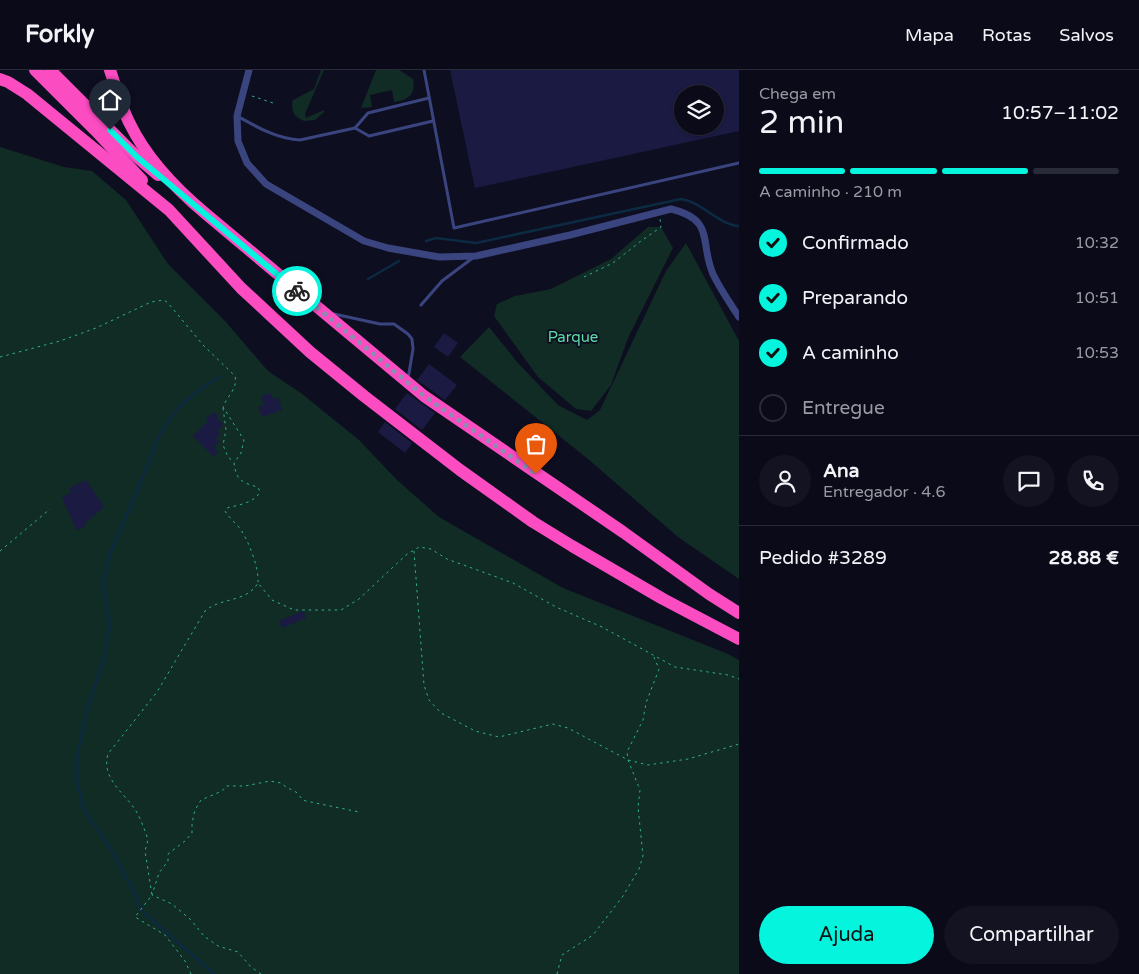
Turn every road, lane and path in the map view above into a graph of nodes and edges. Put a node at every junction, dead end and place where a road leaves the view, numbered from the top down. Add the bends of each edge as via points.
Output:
1 (35, 70) edge
2 (50, 70) edge
3 (110, 70) edge
4 (249, 70) edge
5 (424, 70) edge
6 (0, 79) edge
7 (252, 96) dead end
8 (429, 98) junction
9 (273, 103) dead end
10 (236, 116) junction
11 (432, 122) junction
12 (355, 128) junction
13 (739, 163) edge
14 (182, 194) junction
15 (168, 210) junction
16 (658, 211) junction
17 (476, 256) junction
18 (584, 277) dead end
19 (421, 305) dead end
20 (322, 312) junction
21 (739, 318) edge
22 (0, 357) edge
23 (408, 382) junction
24 (222, 407) junction
25 (234, 463) junction
26 (50, 509) dead end
27 (0, 550) edge
28 (414, 550) junction
29 (258, 583) junction
30 (739, 613) edge
31 (739, 640) edge
32 (653, 654) junction
33 (738, 680) edge
34 (739, 744) edge
35 (628, 760) junction
36 (360, 812) dead end
37 (152, 895) junction
38 (191, 974) edge
39 (261, 974) edge
40 (557, 974) edge

1 - 15 highway
2 - 14 highway via 137,157
3 - 14 highway via 123,109 137,137
4 - 10 street
5 - 8 lane
6 - 15 highway via 27,94
7 - 9 path
8 - 11 lane
8 - 12 lane via 368,113
10 - 12 lane via 292,140
10 - 17 street via 238,141 247,163 266,184 364,240 439,257
11 - 12 lane via 369,136
11 - 13 lane via 454,228
14 - 20 highway
15 - 31 highway via 282,327 460,470 572,546
16 - 17 street
16 - 18 path via 661,227 613,262
16 - 21 street via 684,212 698,224 706,239 714,275
17 - 19 lane via 442,281
20 - 23 highway
20 - 23 lane via 394,324 408,334 413,350
22 - 24 path via 60,341 151,302 164,300 235,376 235,388
23 - 30 highway via 502,451
24 - 25 path via 226,430 223,445
24 - 25 path via 244,440
25 - 29 path via 240,480 258,487 260,492 258,497 225,511 251,550
26 - 27 path
28 - 29 path via 359,599 341,610 294,610 272,600
28 - 32 path via 420,546 431,549 447,559 512,583
28 - 35 path via 424,685 429,700 441,713 475,731 499,737 553,724 568,728
29 - 37 path via 246,595 213,604 205,611 157,692 108,754 106,762 113,783 136,810 148,840 145,851
32 - 33 path via 675,667 728,675
32 - 35 path via 659,669 643,720 627,752
34 - 35 path via 664,763 648,765
35 - 40 path via 640,790 638,807 643,856 639,869 593,935 562,955
36 - 37 path via 306,801 280,783 270,781 226,786 222,792 201,800 196,806 192,833 168,854 168,861 159,873
37 - 38 path via 135,917 165,935
37 - 39 path via 172,904 204,936 218,946 238,952

